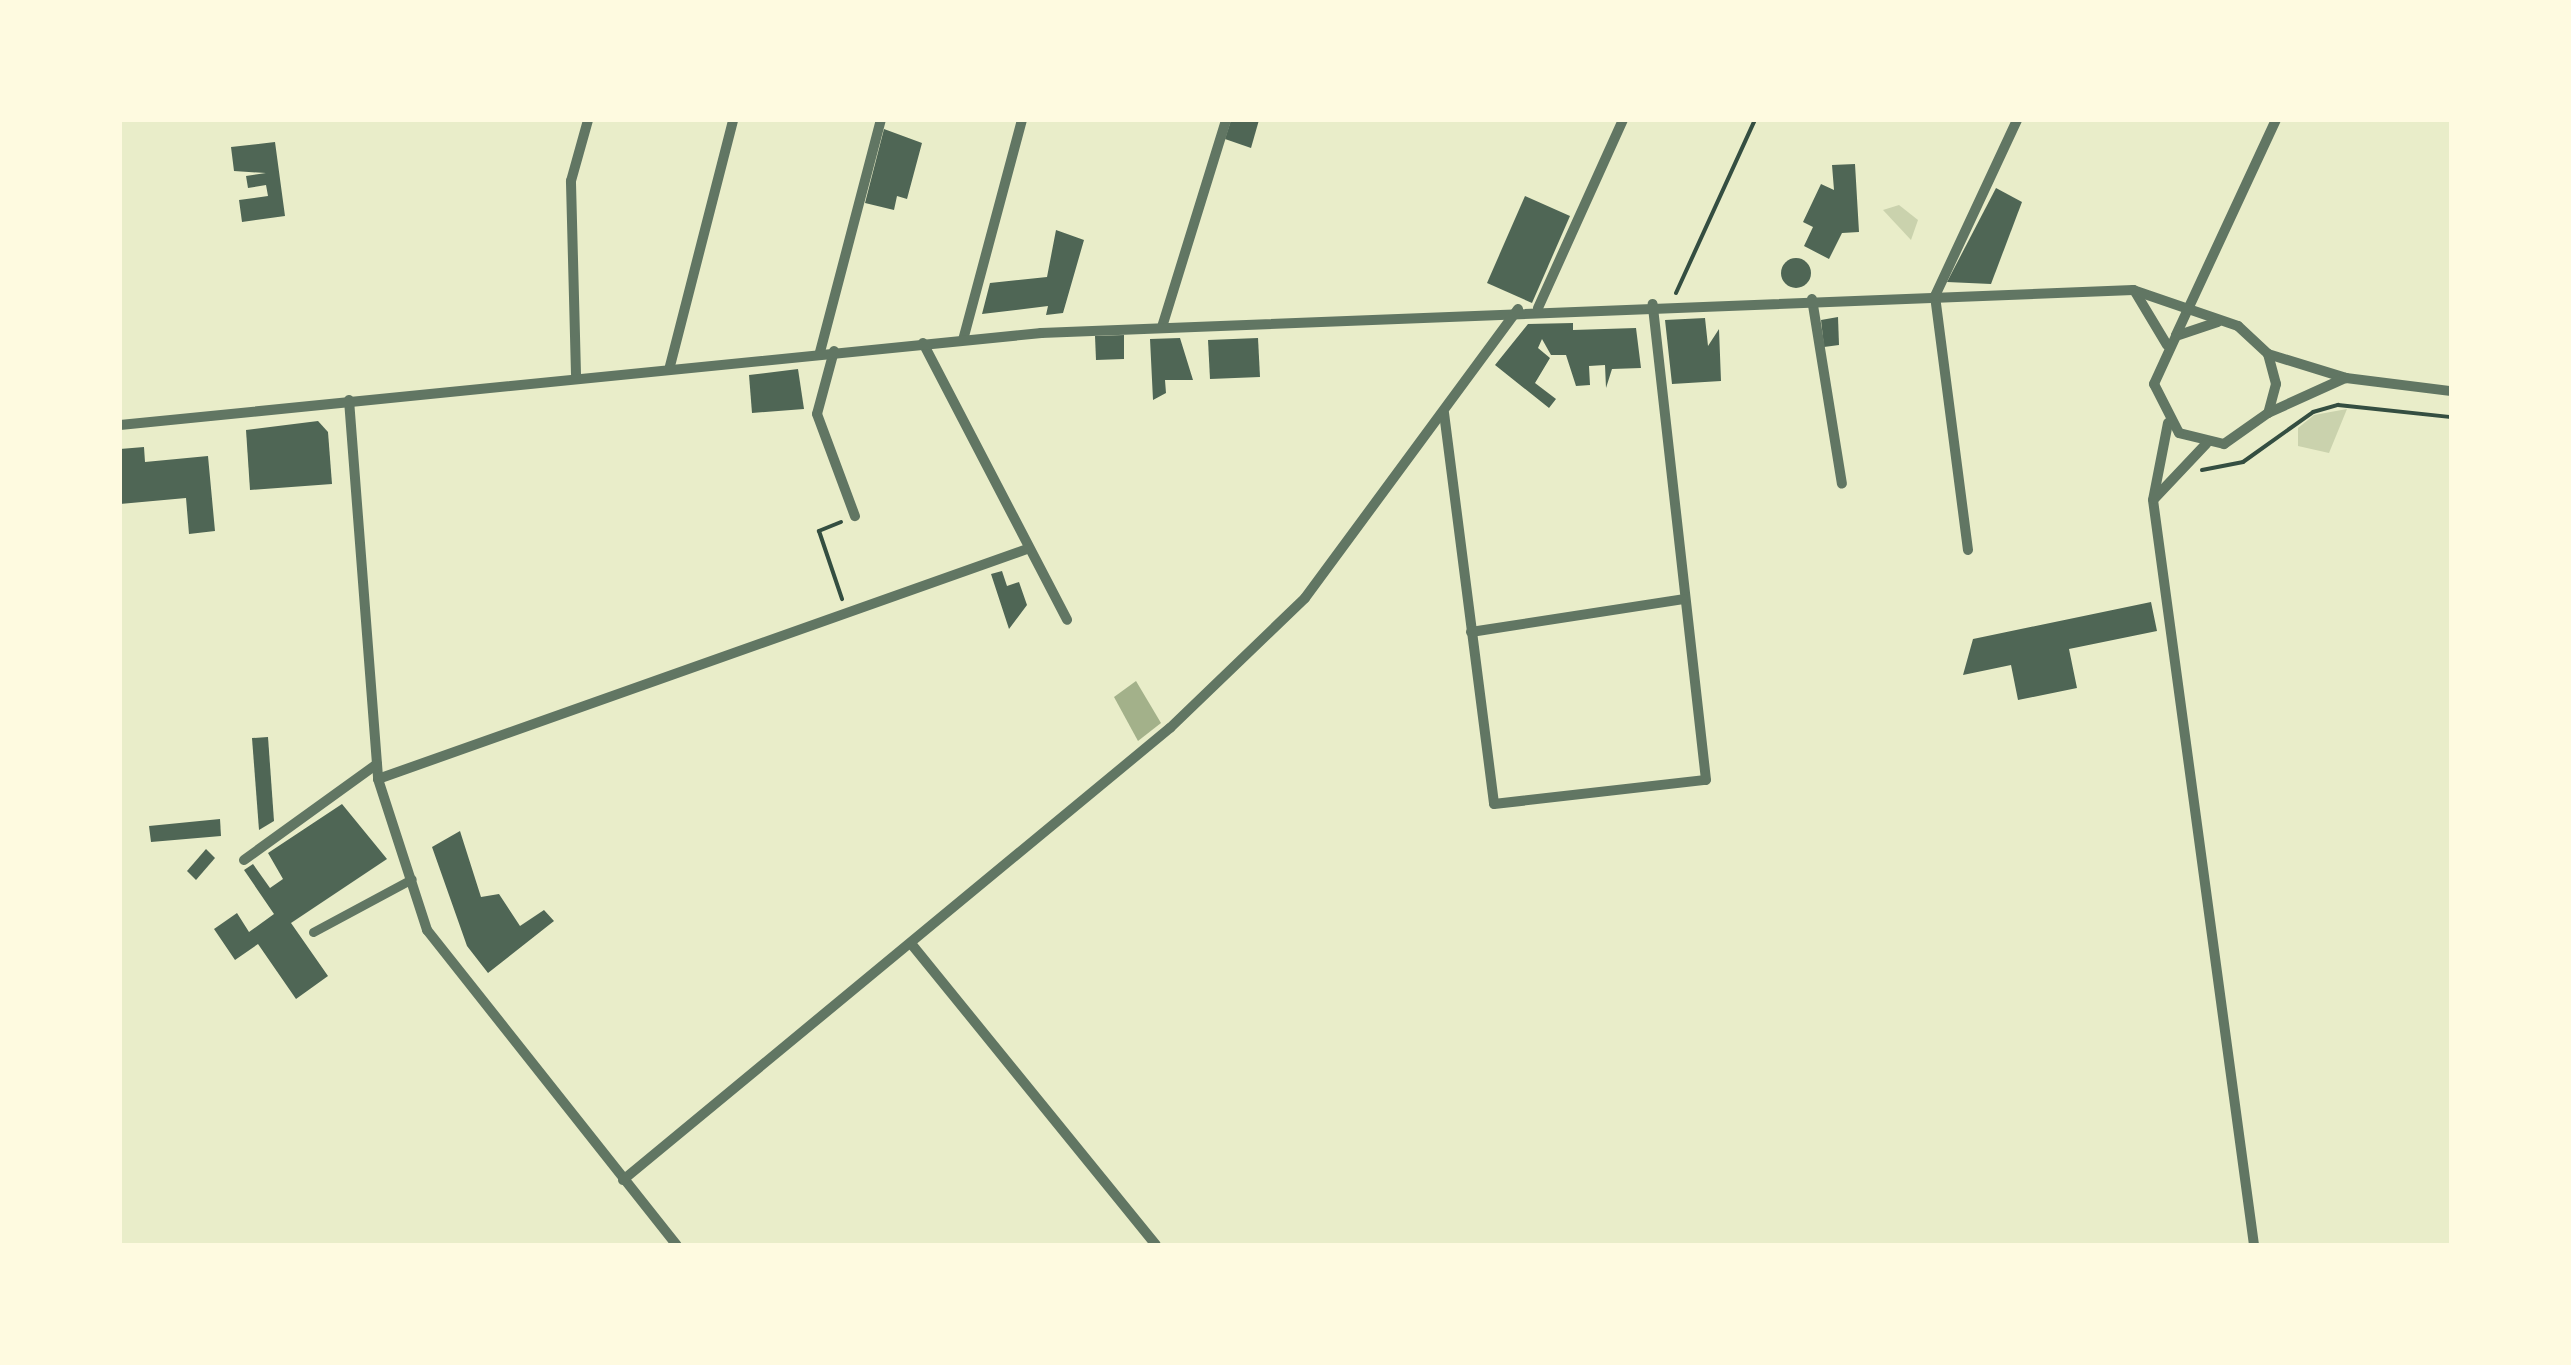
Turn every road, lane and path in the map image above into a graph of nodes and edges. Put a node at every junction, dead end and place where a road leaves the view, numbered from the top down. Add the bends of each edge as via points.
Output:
1 (588, 120) edge
2 (733, 120) edge
3 (881, 120) edge
4 (1022, 120) edge
5 (1226, 120) edge
6 (1623, 120) edge
7 (1755, 120) edge
8 (2017, 120) edge
9 (2276, 120) edge
10 (2133, 290) junction
11 (1935, 296) junction
12 (1812, 300) junction
13 (1653, 304) junction
14 (1671, 304) junction
15 (1538, 308) junction
16 (2188, 308) junction
17 (1518, 309) junction
18 (2218, 322) junction
19 (1162, 327) junction
20 (963, 340) junction
21 (2171, 341) junction
22 (923, 344) junction
23 (834, 351) junction
24 (820, 352) junction
25 (2268, 354) junction
26 (670, 366) junction
27 (576, 374) junction
28 (2346, 378) junction
29 (2451, 391) edge
30 (349, 400) junction
31 (1444, 412) junction
32 (2268, 414) junction
33 (2451, 417) edge
34 (2168, 423) junction
35 (120, 424) edge
36 (2206, 444) junction
37 (2173, 479) junction
38 (1842, 484) dead end
39 (2153, 500) junction
40 (854, 516) joint
41 (1027, 549) junction
42 (1968, 550) dead end
43 (1683, 600) junction
44 (847, 614) junction
45 (1067, 620) dead end
46 (1471, 632) junction
47 (377, 764) junction
48 (378, 780) junction
49 (244, 860) dead end
50 (412, 879) junction
51 (313, 932) dead end
52 (913, 946) junction
53 (624, 1180) junction
54 (676, 1245) edge
55 (1156, 1245) edge
56 (2254, 1245) edge

1 - 27 street via 571,181
2 - 26 street
3 - 24 street
4 - 20 street
5 - 19 street
6 - 15 street
7 - 14 path
8 - 11 street
9 - 16 street
10 - 11 street
10 - 16 street
10 - 21 street
11 - 12 street
11 - 42 street
12 - 14 street
12 - 38 street
13 - 14 street
13 - 15 street
13 - 43 street
15 - 17 street
16 - 18 street
16 - 21 street
17 - 19 street
17 - 31 street
18 - 21 street
18 - 25 street
19 - 20 street
20 - 22 street
21 - 34 street via 2154,384
22 - 23 street
22 - 41 street
23 - 24 street
23 - 40 street via 817,414
24 - 26 street
25 - 28 street
25 - 32 street via 2276,384
26 - 27 street
27 - 30 street
28 - 29 street
28 - 32 street
30 - 35 street
30 - 47 street
31 - 46 street
31 - 52 street via 1305,598 1170,728
32 - 36 street via 2242,438
33 - 37 path via 2338,405 2313,412 2243,462
34 - 36 street
34 - 39 street
36 - 37 street
37 - 39 street
39 - 56 street
40 - 44 path via 818,532
41 - 44 street
41 - 45 street
43 - 46 street
43 - 46 street via 1706,780 1494,804
44 - 48 street
47 - 48 street
47 - 49 street
48 - 50 street
50 - 51 street
50 - 53 street via 428,930
52 - 53 street
52 - 55 street
53 - 54 street

